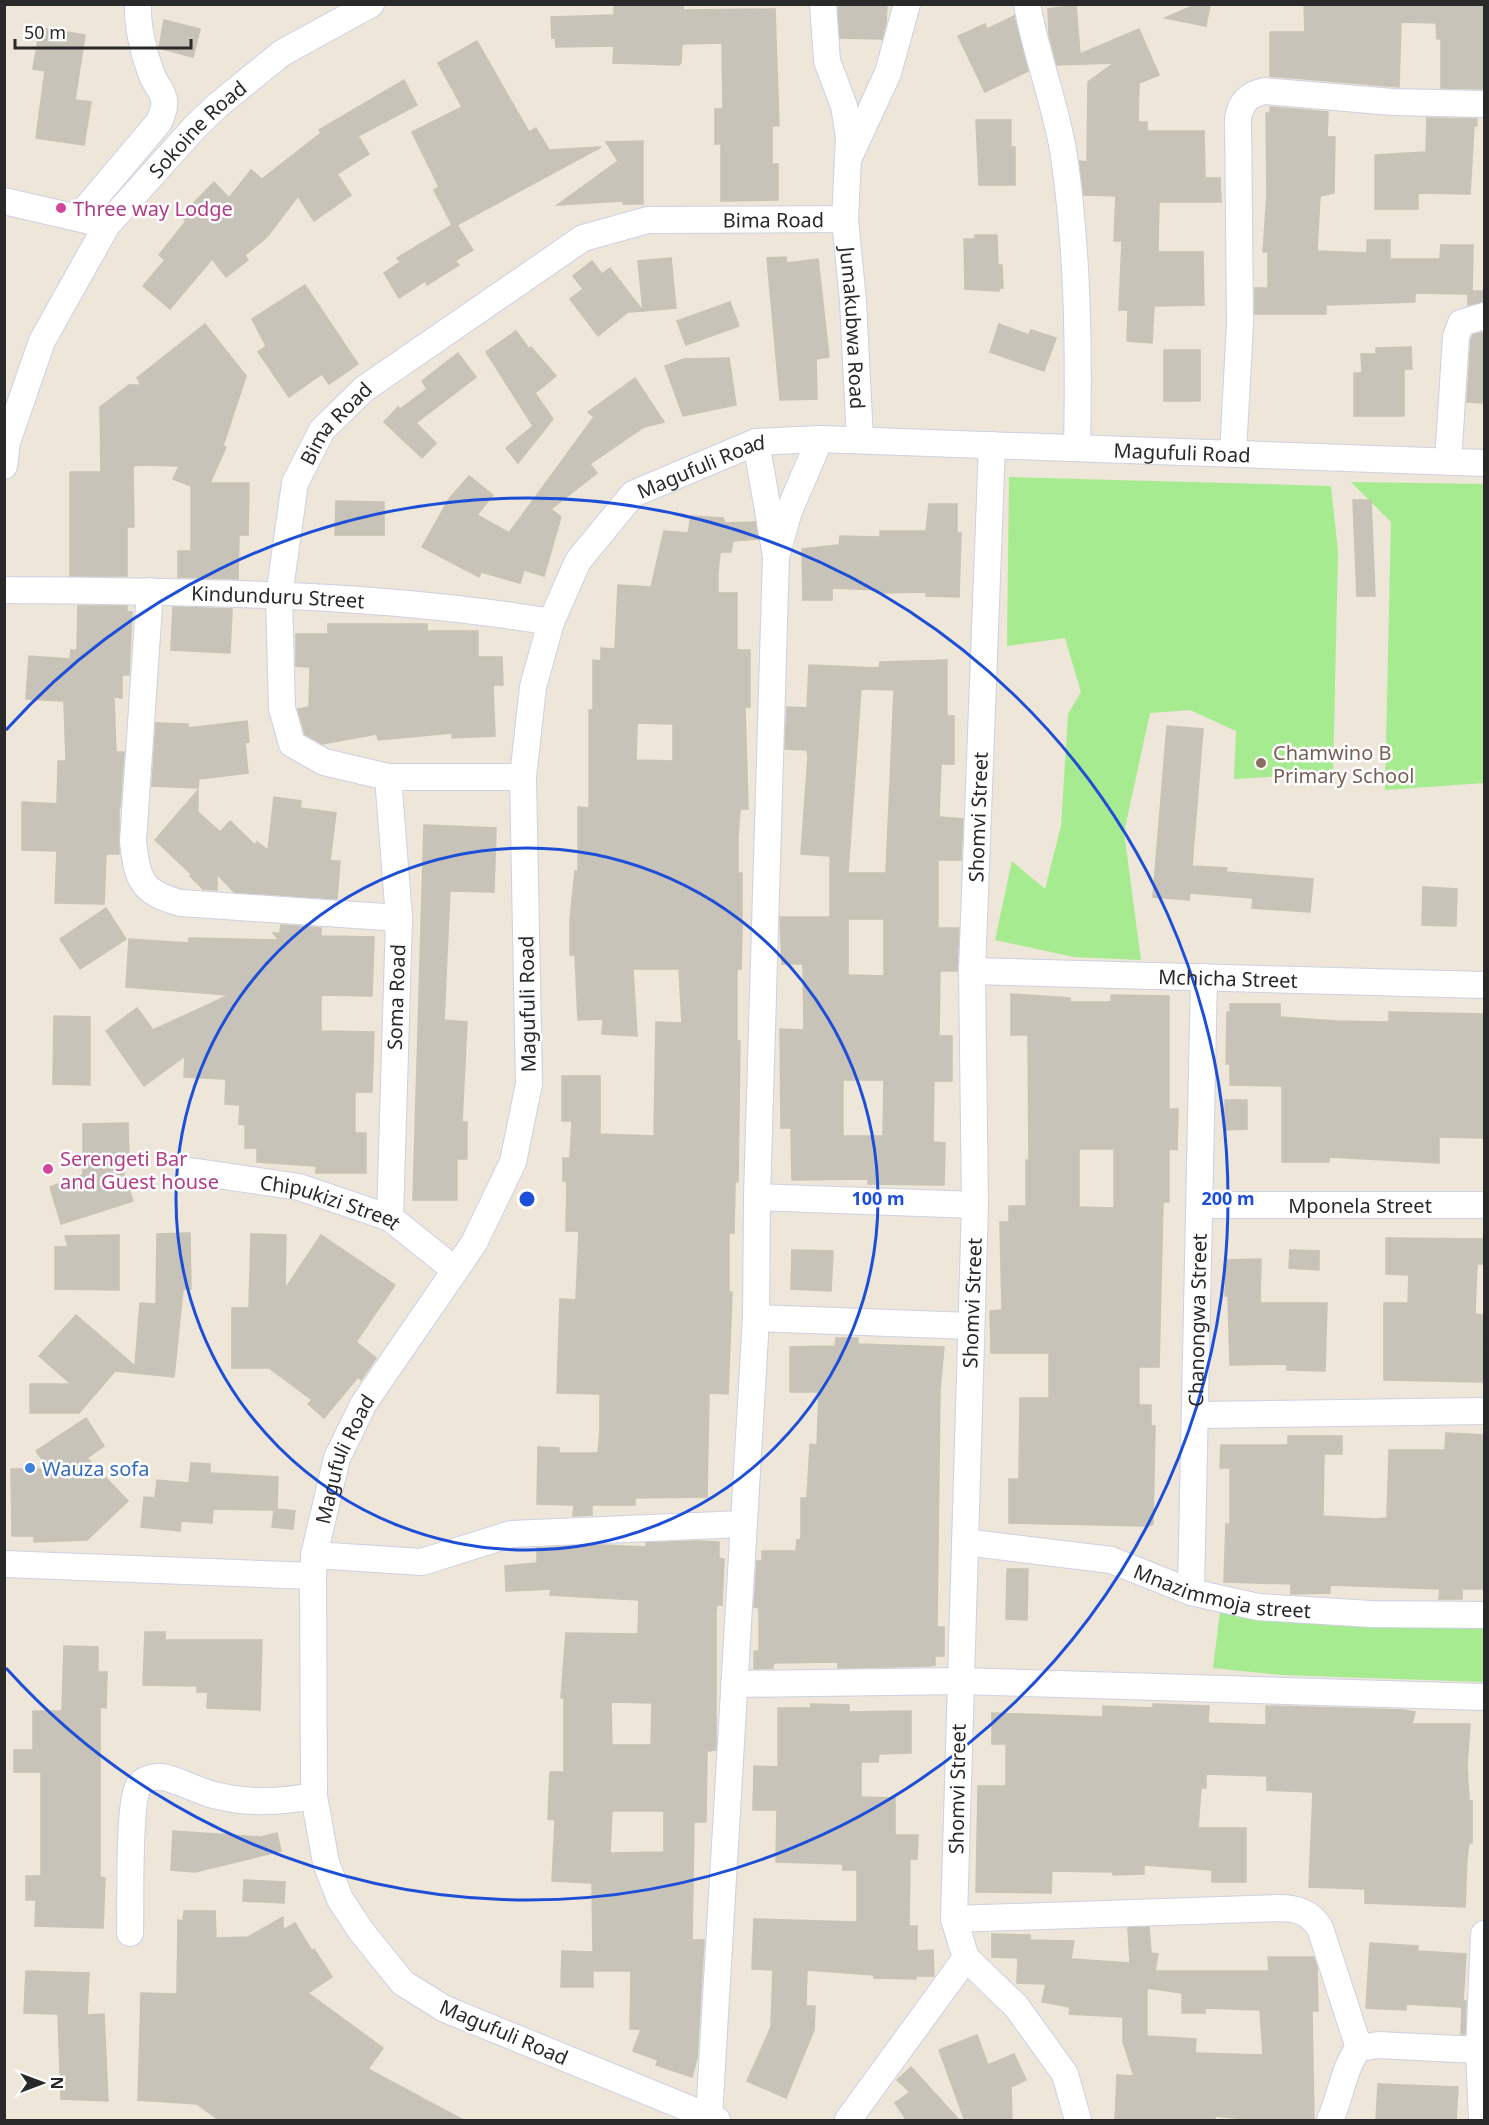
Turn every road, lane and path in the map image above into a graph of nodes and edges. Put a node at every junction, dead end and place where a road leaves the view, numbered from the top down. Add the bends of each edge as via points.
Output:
1 (138, 4) edge
2 (371, 4) edge
3 (823, 4) edge
4 (907, 4) edge
5 (1027, 4) edge
6 (1485, 104) edge
7 (849, 158) junction
8 (4, 201) edge
9 (78, 219) junction
10 (845, 219) junction
11 (106, 225) junction
12 (1485, 316) edge
13 (820, 439) junction
14 (860, 440) junction
15 (756, 442) junction
16 (992, 446) junction
17 (1077, 448) junction
18 (1233, 453) junction
19 (1448, 462) junction
20 (1485, 463) edge
21 (4, 466) edge
22 (776, 556) junction
23 (4, 590) edge
24 (150, 591) junction
25 (279, 596) junction
26 (551, 622) junction
27 (388, 777) junction
28 (523, 777) junction
29 (399, 918) junction
30 (972, 971) junction
31 (1204, 977) junction
32 (1485, 985) edge
33 (189, 1171) dead end
34 (757, 1197) junction
35 (975, 1205) junction
36 (1200, 1205) junction
37 (1485, 1205) edge
38 (390, 1218) junction
39 (455, 1270) junction
40 (756, 1318) junction
41 (971, 1326) junction
42 (1485, 1411) edge
43 (1196, 1415) junction
44 (742, 1524) junction
45 (965, 1542) junction
46 (4, 1564) edge
47 (314, 1565) junction
48 (1191, 1592) junction
49 (1485, 1616) edge
50 (960, 1681) junction
51 (734, 1684) junction
52 (1485, 1697) edge
53 (314, 1796) junction
54 (954, 1919) junction
55 (130, 1933) dead end
56 (1485, 1934) edge
57 (966, 1958) junction
58 (1359, 2048) junction
59 (1479, 2050) junction
60 (713, 2118) edge
61 (848, 2121) edge
62 (1078, 2121) edge
63 (1330, 2121) edge
64 (1482, 2121) edge

1 - 9 street via 150,71 165,96 165,108 159,122
2 - 11 street, Sokoine Road via 282,53 218,105
3 - 7 street, Jumakubwa Road via 827,61 844,106
4 - 7 street via 888,73
5 - 17 street via 1063,154 1075,246 1080,337
6 - 18 street via 1392,102 1264,91 1245,100 1238,118 1240,324
7 - 10 street, Jumakubwa Road
8 - 9 street
9 - 11 street
10 - 14 street, Jumakubwa Road
10 - 25 street, Bima Road via 648,220 583,238 364,389 322,430 295,483
11 - 21 street, Sokoine Road via 42,342 7,442
12 - 19 street via 1461,323 1456,337
13 - 14 street, Magufuli Road
13 - 15 street, Magufuli Road
13 - 22 street via 789,511
14 - 16 street, Magufuli Road
15 - 22 street
15 - 26 street, Magufuli Road via 633,494 578,561
16 - 17 street, Magufuli Road
16 - 30 street, Shomvi Street
17 - 18 street, Magufuli Road
18 - 19 street, Magufuli Road
19 - 20 street, Magufuli Road
22 - 34 street
23 - 24 street, Kindunduru Street
24 - 25 street, Kindunduru Street
24 - 29 street via 133,841 136,867 146,889 160,898 181,903
25 - 26 street, Kindunduru Street via 473,609
25 - 27 street, Bima Road via 282,708 292,744 324,762
26 - 28 street, Magufuli Road via 533,687
27 - 28 street, Bima Road
27 - 29 street, Soma Road
28 - 39 street, Magufuli Road via 529,1084 513,1162 474,1243
29 - 38 street, Soma Road
30 - 31 street, Mchicha Street
30 - 35 street, Shomvi Street
31 - 32 street, Mchicha Street
31 - 36 street, Chanongwa Street
33 - 38 street, Chipukizi Street via 299,1187
34 - 35 street
34 - 40 street
35 - 41 street, Shomvi Street
36 - 37 street, Mponela Street
36 - 43 street, Chanongwa Street
38 - 39 street, Chipukizi Street
39 - 47 street, Magufuli Road via 364,1403 337,1458
40 - 41 street
40 - 44 street
41 - 45 street, Shomvi Street
42 - 43 street
43 - 48 street, Chanongwa Street
44 - 47 street via 511,1534 422,1562
44 - 51 street
45 - 48 street, Mnazimmoja street via 1111,1560
45 - 50 street, Shomvi Street
46 - 47 street
47 - 53 street, Magufuli Road
48 - 49 street, Mnazimmoja street via 1258,1607
50 - 51 street
50 - 52 street
50 - 54 street, Shomvi Street
51 - 60 street
53 - 55 street via 252,1802 213,1795 161,1777 148,1778 138,1786 134,1809
53 - 60 street, Magufuli Road via 326,1863 340,1899 403,1983 445,2009
54 - 57 street, Shomvi Street
54 - 58 street via 1278,1908 1303,1911 1320,1928
56 - 59 street
57 - 61 street
57 - 62 street, Shomvi Street via 1016,2006 1065,2074
58 - 59 street via 1378,2045
58 - 63 street via 1348,2066
59 - 64 street

